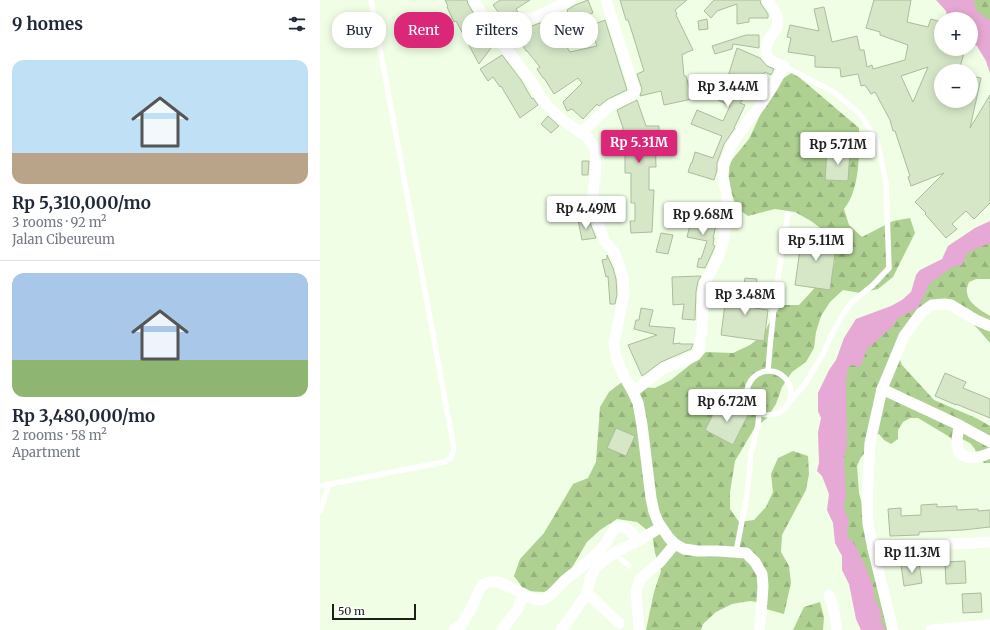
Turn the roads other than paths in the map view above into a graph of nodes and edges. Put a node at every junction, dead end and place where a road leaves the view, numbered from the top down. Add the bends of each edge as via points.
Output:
1 (371, 0) edge
2 (474, 0) edge
3 (570, 0) edge
4 (606, 0) edge
5 (767, 0) edge
6 (481, 12) edge
7 (532, 18) edge
8 (506, 48) edge
9 (784, 66) junction
10 (581, 132) junction
11 (788, 214) dead end
12 (990, 326) edge
13 (768, 370) junction
14 (882, 389) junction
15 (633, 392) junction
16 (788, 404) junction
17 (759, 413) junction
18 (959, 425) junction
19 (990, 442) edge
20 (990, 453) edge
21 (329, 484) junction
22 (320, 486) edge
23 (320, 512) edge
24 (662, 527) junction
25 (638, 541) junction
26 (990, 542) edge
27 (675, 544) junction
28 (873, 549) junction
29 (736, 552) junction
30 (614, 553) junction
31 (629, 566) dead end
32 (587, 593) junction
33 (524, 594) junction
34 (829, 595) dead end
35 (619, 623) dead end
36 (990, 625) edge
37 (454, 630) edge
38 (502, 630) edge
39 (561, 630) edge
40 (639, 630) edge
41 (759, 630) edge
42 (837, 630) edge
43 (893, 630) edge
44 (931, 630) edge

1 - 21 lane via 454,448 451,458 444,462
2 - 6 street
3 - 7 street
4 - 10 street via 635,91 631,96 611,105
5 - 9 street via 778,21 777,28 767,42 767,56
8 - 10 street via 545,103 560,118
9 - 15 street via 762,103 731,146 724,165 723,177 727,197 724,238 719,256 702,292 699,351 690,358 664,368
9 - 16 lane via 835,93 860,114 877,140 886,183 889,268 852,302 843,314 805,384
10 - 15 street via 595,149 596,169 592,202 594,214 605,241 614,252 623,278 624,294 614,343 616,357
11 - 13 lane via 778,274
12 - 14 street via 952,305 932,305 921,313 904,336
13 - 16 lane via 781,374 790,384 792,391
13 - 17 lane via 754,376 747,388 749,403
14 - 18 street
14 - 28 street via 870,443 867,504
15 - 24 street via 642,425 654,512
16 - 17 lane via 779,413
17 - 29 lane via 751,454 748,496
18 - 19 street
18 - 20 street via 957,441 962,456 974,458
21 - 22 lane
21 - 23 lane
24 - 25 street
24 - 27 street
25 - 30 street
25 - 33 street via 622,527 615,528 597,554 546,598 536,600
26 - 28 street
27 - 29 street via 690,551
27 - 40 street via 660,562 640,579 636,593
28 - 43 street
29 - 41 street via 746,553 756,562 762,574 763,597
30 - 31 lane
30 - 32 street via 596,568
32 - 35 street
32 - 39 street
33 - 37 street via 499,582 483,584 470,612
33 - 38 street via 517,610
34 - 42 street
36 - 44 street

